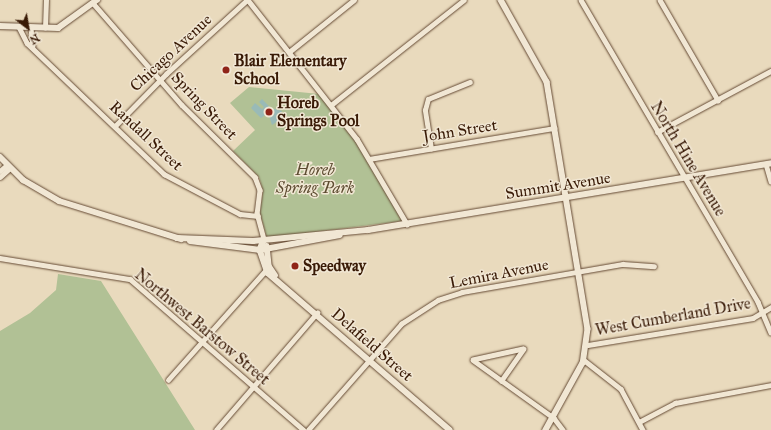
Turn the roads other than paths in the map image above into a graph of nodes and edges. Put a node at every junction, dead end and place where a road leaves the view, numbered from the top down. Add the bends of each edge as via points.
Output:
1 (46, 0) edge
2 (248, 0) edge
3 (354, 0) edge
4 (464, 0) edge
5 (501, 0) edge
6 (581, 0) edge
7 (660, 0) edge
8 (95, 2) edge
9 (0, 26) edge
10 (19, 27) junction
11 (31, 28) junction
12 (45, 28) junction
13 (33, 46) junction
14 (289, 52) junction
15 (771, 71) edge
16 (160, 79) junction
17 (470, 82) dead end
18 (718, 100) junction
19 (332, 106) junction
20 (115, 126) junction
21 (554, 128) junction
22 (657, 132) junction
23 (431, 149) junction
24 (0, 156) edge
25 (369, 159) junction
26 (768, 164) edge
27 (9, 166) junction
28 (0, 171) edge
29 (0, 176) edge
30 (685, 178) junction
31 (771, 181) edge
32 (566, 198) junction
33 (258, 216) junction
34 (406, 224) junction
35 (349, 232) junction
36 (177, 238) junction
37 (264, 240) junction
38 (268, 249) junction
39 (260, 250) junction
40 (0, 258) edge
41 (654, 266) dead end
42 (266, 270) junction
43 (578, 272) junction
44 (277, 279) junction
45 (771, 307) edge
46 (317, 313) junction
47 (763, 313) junction
48 (771, 332) edge
49 (202, 341) junction
50 (588, 345) junction
51 (369, 360) junction
52 (584, 360) junction
53 (168, 380) dead end
54 (501, 381) junction
55 (771, 385) edge
56 (254, 386) junction
57 (554, 418) junction
58 (639, 422) junction
59 (216, 430) edge
60 (304, 430) edge
61 (308, 430) edge
62 (450, 430) edge
63 (546, 430) edge
64 (563, 430) edge
65 (643, 430) edge

1 - 12 street
2 - 14 street
2 - 16 street, Chicago Avenue
3 - 14 street
4 - 19 street
5 - 21 street via 547,82
6 - 22 street, North Hine Avenue
7 - 18 street
8 - 12 street via 67,24
8 - 16 street, Spring Street
9 - 10 street
10 - 11 street
10 - 13 street, Randall Street via 23,38
11 - 12 street
11 - 13 street
13 - 20 street, Randall Street
14 - 19 street
15 - 18 street
16 - 20 street, Chicago Avenue
16 - 33 street, Spring Street via 255,177 260,190
17 - 23 street via 428,99 425,110
18 - 22 street
19 - 25 street
20 - 33 street, Randall Street via 168,178 240,214
21 - 23 street, John Street
21 - 32 street
22 - 30 street, North Hine Avenue
23 - 25 street, John Street
24 - 27 main road
25 - 34 street
26 - 30 main road, Summit Avenue
26 - 31 street
27 - 28 street
27 - 29 street
27 - 36 main road via 31,186 59,201
30 - 32 main road, Summit Avenue
30 - 47 street, North Hine Avenue
32 - 34 main road, Summit Avenue
32 - 43 street
33 - 37 street, Spring Street
34 - 35 main road, Summit Avenue
35 - 37 main road, Summit Avenue
35 - 38 main road, Summit Avenue
36 - 37 main road
36 - 39 main road via 222,247
37 - 38 street, Delafield Street
37 - 39 street
38 - 39 main road, Summit Avenue
38 - 44 street, Delafield Street via 269,266
39 - 42 street
40 - 49 street, Northwest Barstow Street via 130,279
41 - 43 street, Lemira Avenue via 629,264
42 - 44 street, Delafield Street
42 - 49 street
43 - 50 street
43 - 51 street, Lemira Avenue via 462,292 438,300 406,320
44 - 46 street, Delafield Street
45 - 47 street, West Cumberland Drive
46 - 51 street, Delafield Street
46 - 56 street
47 - 48 street, North Hine Avenue
47 - 50 street, West Cumberland Drive via 747,320
49 - 53 street
49 - 56 street, Northwest Barstow Street
50 - 52 street
51 - 61 street, Lemira Avenue
51 - 62 street, Delafield Street
52 - 57 street
52 - 58 street via 621,389
54 - 54 street via 473,360 523,349 517,356
54 - 57 street
55 - 58 street via 675,403
56 - 59 street
56 - 60 street, Northwest Barstow Street
57 - 63 street
57 - 64 street
58 - 65 street

